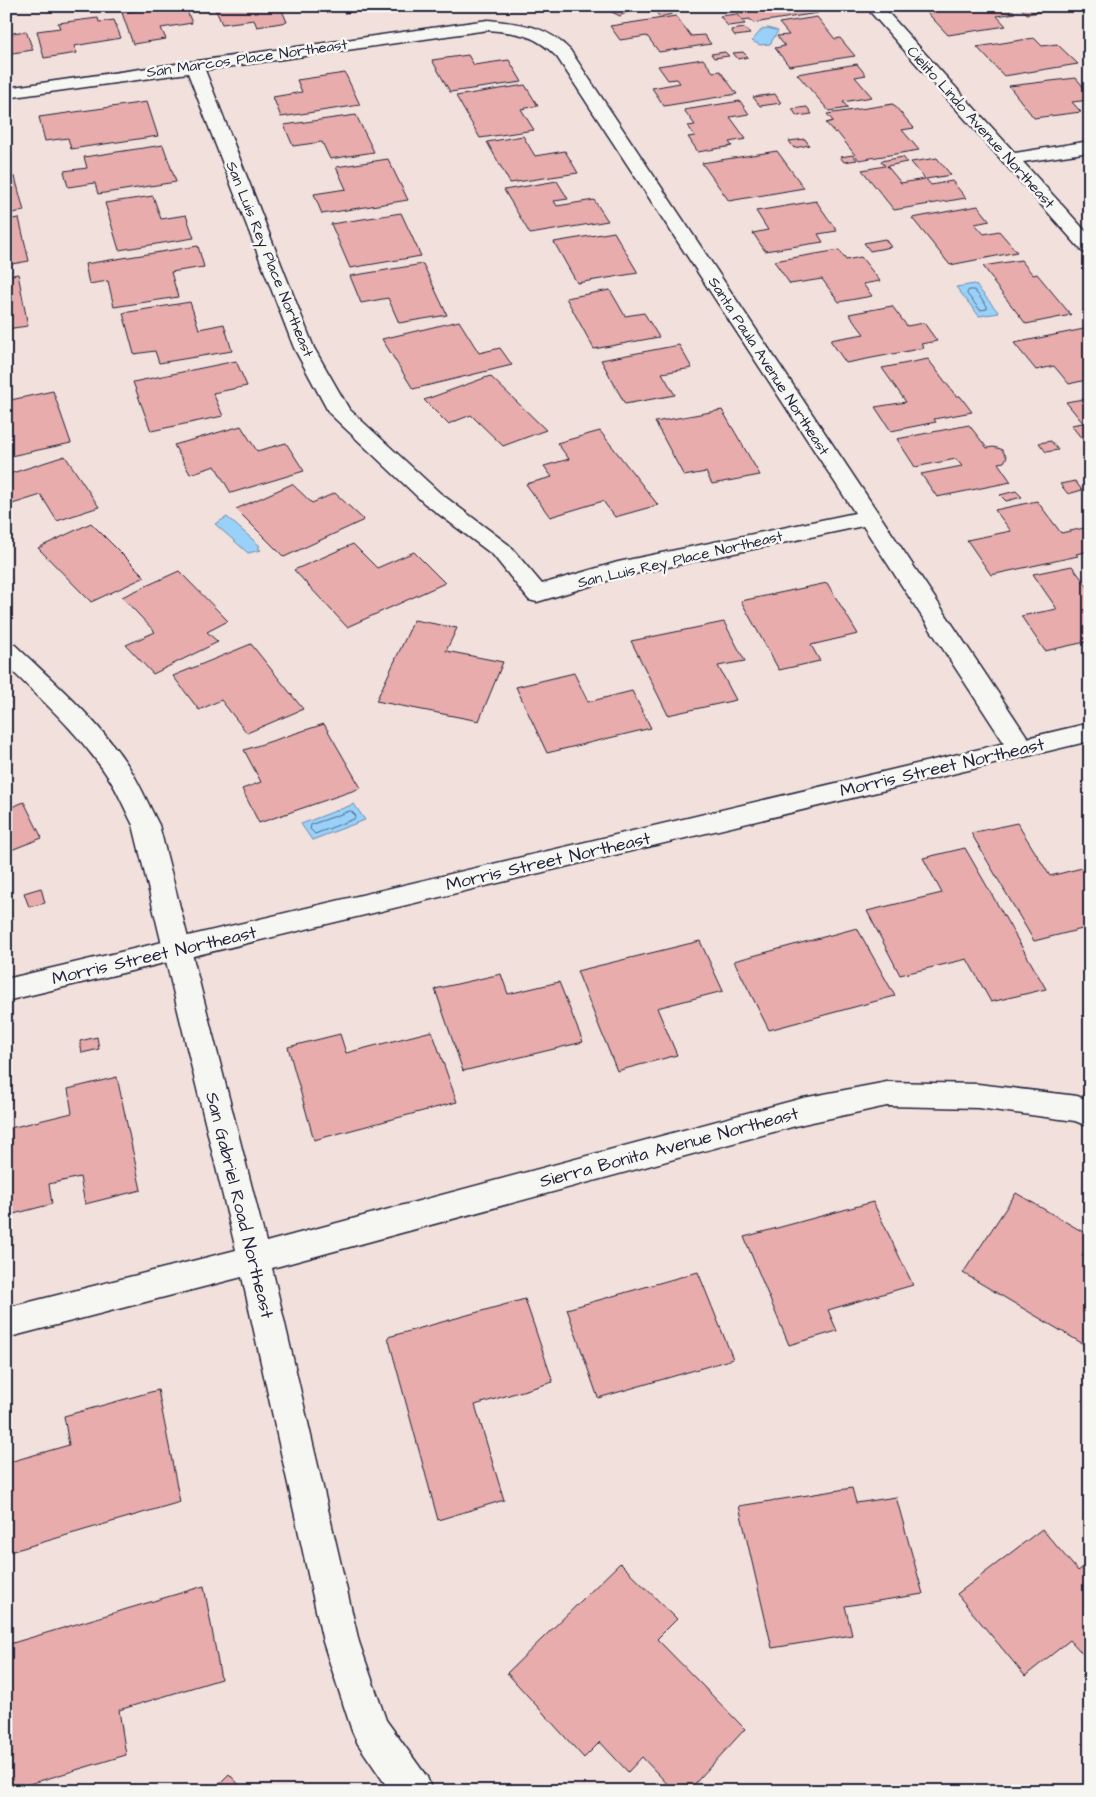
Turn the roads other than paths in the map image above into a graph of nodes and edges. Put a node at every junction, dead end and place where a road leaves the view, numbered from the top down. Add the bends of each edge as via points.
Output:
1 (873, 6) edge
2 (488, 25) joint
3 (194, 65) junction
4 (6, 93) edge
5 (1090, 146) edge
6 (1010, 159) junction
7 (1090, 248) edge
8 (868, 518) junction
9 (6, 651) edge
10 (1090, 732) edge
11 (1021, 748) junction
12 (178, 950) junction
13 (6, 990) edge
14 (1090, 1114) edge
15 (254, 1258) junction
16 (6, 1323) edge
17 (413, 1791) edge

1 - 6 street, Cielito Lindo Avenue Northeast
2 - 3 street, San Marcos Place Northeast
2 - 8 street, Santa Paula Avenue Northeast via 529,30 552,40 564,54
3 - 4 street, San Marcos Place Northeast
3 - 8 street, San Luis Rey Place Northeast via 304,348 340,413 432,498 501,550 537,594 618,570
5 - 6 street
6 - 7 street, Cielito Lindo Avenue Northeast
8 - 11 street, Santa Paula Avenue Northeast
9 - 12 street, San Gabriel Road Northeast via 64,706 120,775 146,825
10 - 11 street, Morris Street Northeast
11 - 12 street, Morris Street Northeast
12 - 13 street, Morris Street Northeast
12 - 15 street, San Gabriel Road Northeast
14 - 15 street, Sierra Bonita Avenue Northeast via 1077,1109 978,1096 887,1094 804,1110
15 - 16 street, Sierra Bonita Avenue Northeast
15 - 17 street, San Gabriel Road Northeast via 341,1642 370,1731

